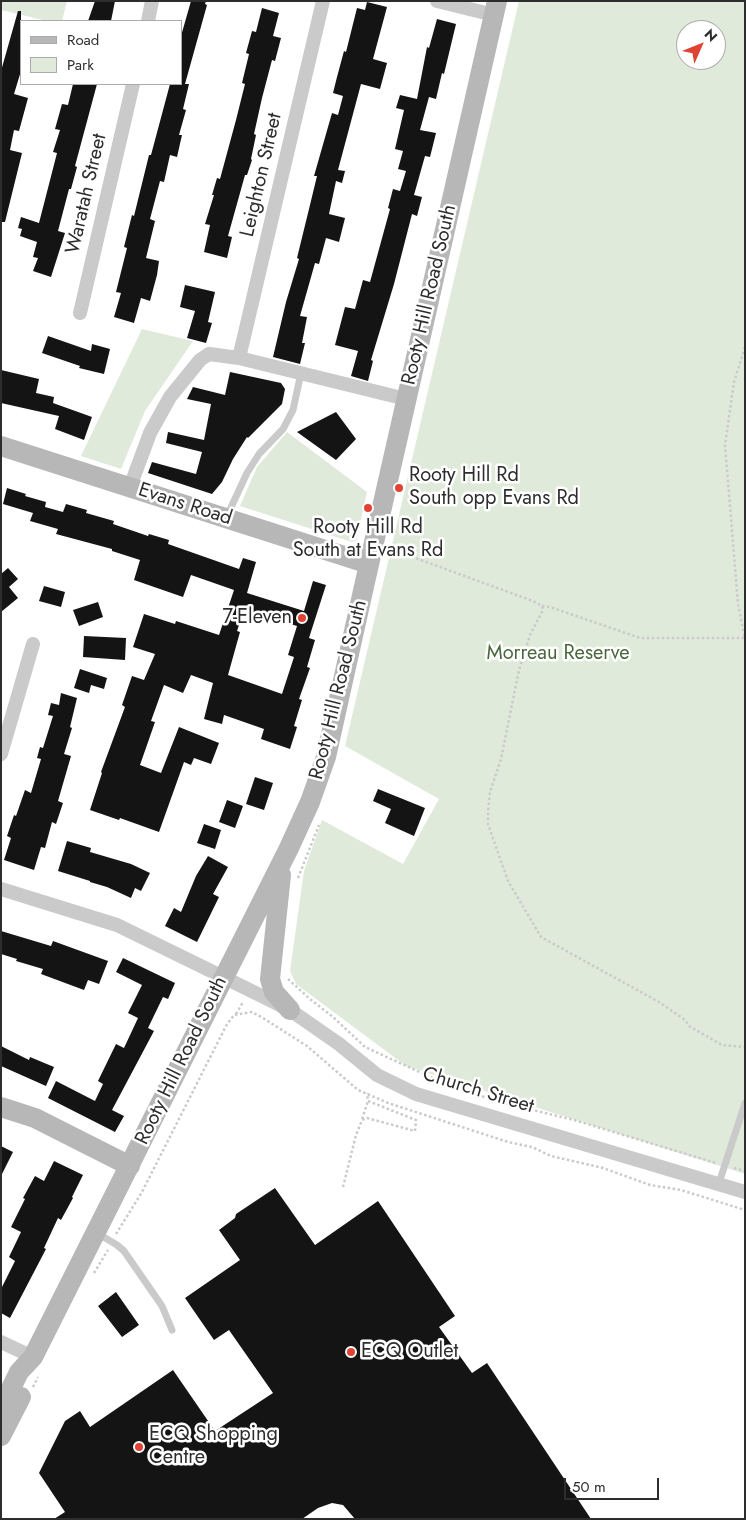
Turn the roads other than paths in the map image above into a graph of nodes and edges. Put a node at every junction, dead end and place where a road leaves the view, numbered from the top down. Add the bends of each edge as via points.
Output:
1 (152, 1) edge
2 (323, 1) edge
3 (437, 1) edge
4 (496, 8) edge
5 (148, 20) edge
6 (133, 85) edge
7 (80, 313) dead end
8 (239, 358) junction
9 (302, 373) junction
10 (406, 399) junction
11 (1, 446) edge
12 (130, 486) junction
13 (225, 518) junction
14 (369, 564) junction
15 (33, 644) dead end
16 (1, 754) edge
17 (282, 863) junction
18 (1, 889) edge
19 (224, 977) junction
20 (290, 1010) junction
21 (745, 1103) edge
22 (1, 1107) edge
23 (130, 1166) junction
24 (719, 1183) junction
25 (745, 1192) edge
26 (104, 1237) junction
27 (172, 1330) dead end
28 (1, 1342) edge
29 (36, 1366) junction
30 (1, 1409) edge
31 (1, 1436) edge

1 - 5 street
2 - 8 street, Leighton Street
3 - 4 street
4 - 10 main road, Rooty Hill Road South
6 - 7 street, Waratah Street
8 - 9 street
8 - 12 street via 209,354 182,380 150,433
9 - 10 street
9 - 13 lane via 288,420 259,454
10 - 14 main road, Rooty Hill Road South
11 - 12 main road, Evans Road
12 - 13 main road, Evans Road
13 - 14 main road, Evans Road
14 - 17 main road, Rooty Hill Road South via 326,758
15 - 16 street
17 - 19 main road, Rooty Hill Road South
17 - 20 main road via 270,979 274,992
18 - 19 street, Church Street via 117,925
19 - 20 street, Church Street
19 - 23 main road, Rooty Hill Road South
20 - 24 street, Church Street via 378,1075 416,1094
21 - 24 lane
22 - 23 main road via 34,1118
23 - 26 main road, Rooty Hill Road South
24 - 25 street, Church Street
26 - 27 lane via 124,1251 162,1306
26 - 29 main road, Rooty Hill Road South
28 - 29 street
29 - 30 main road, Rooty Hill Road South via 19,1372
29 - 31 main road, Rooty Hill Road South

